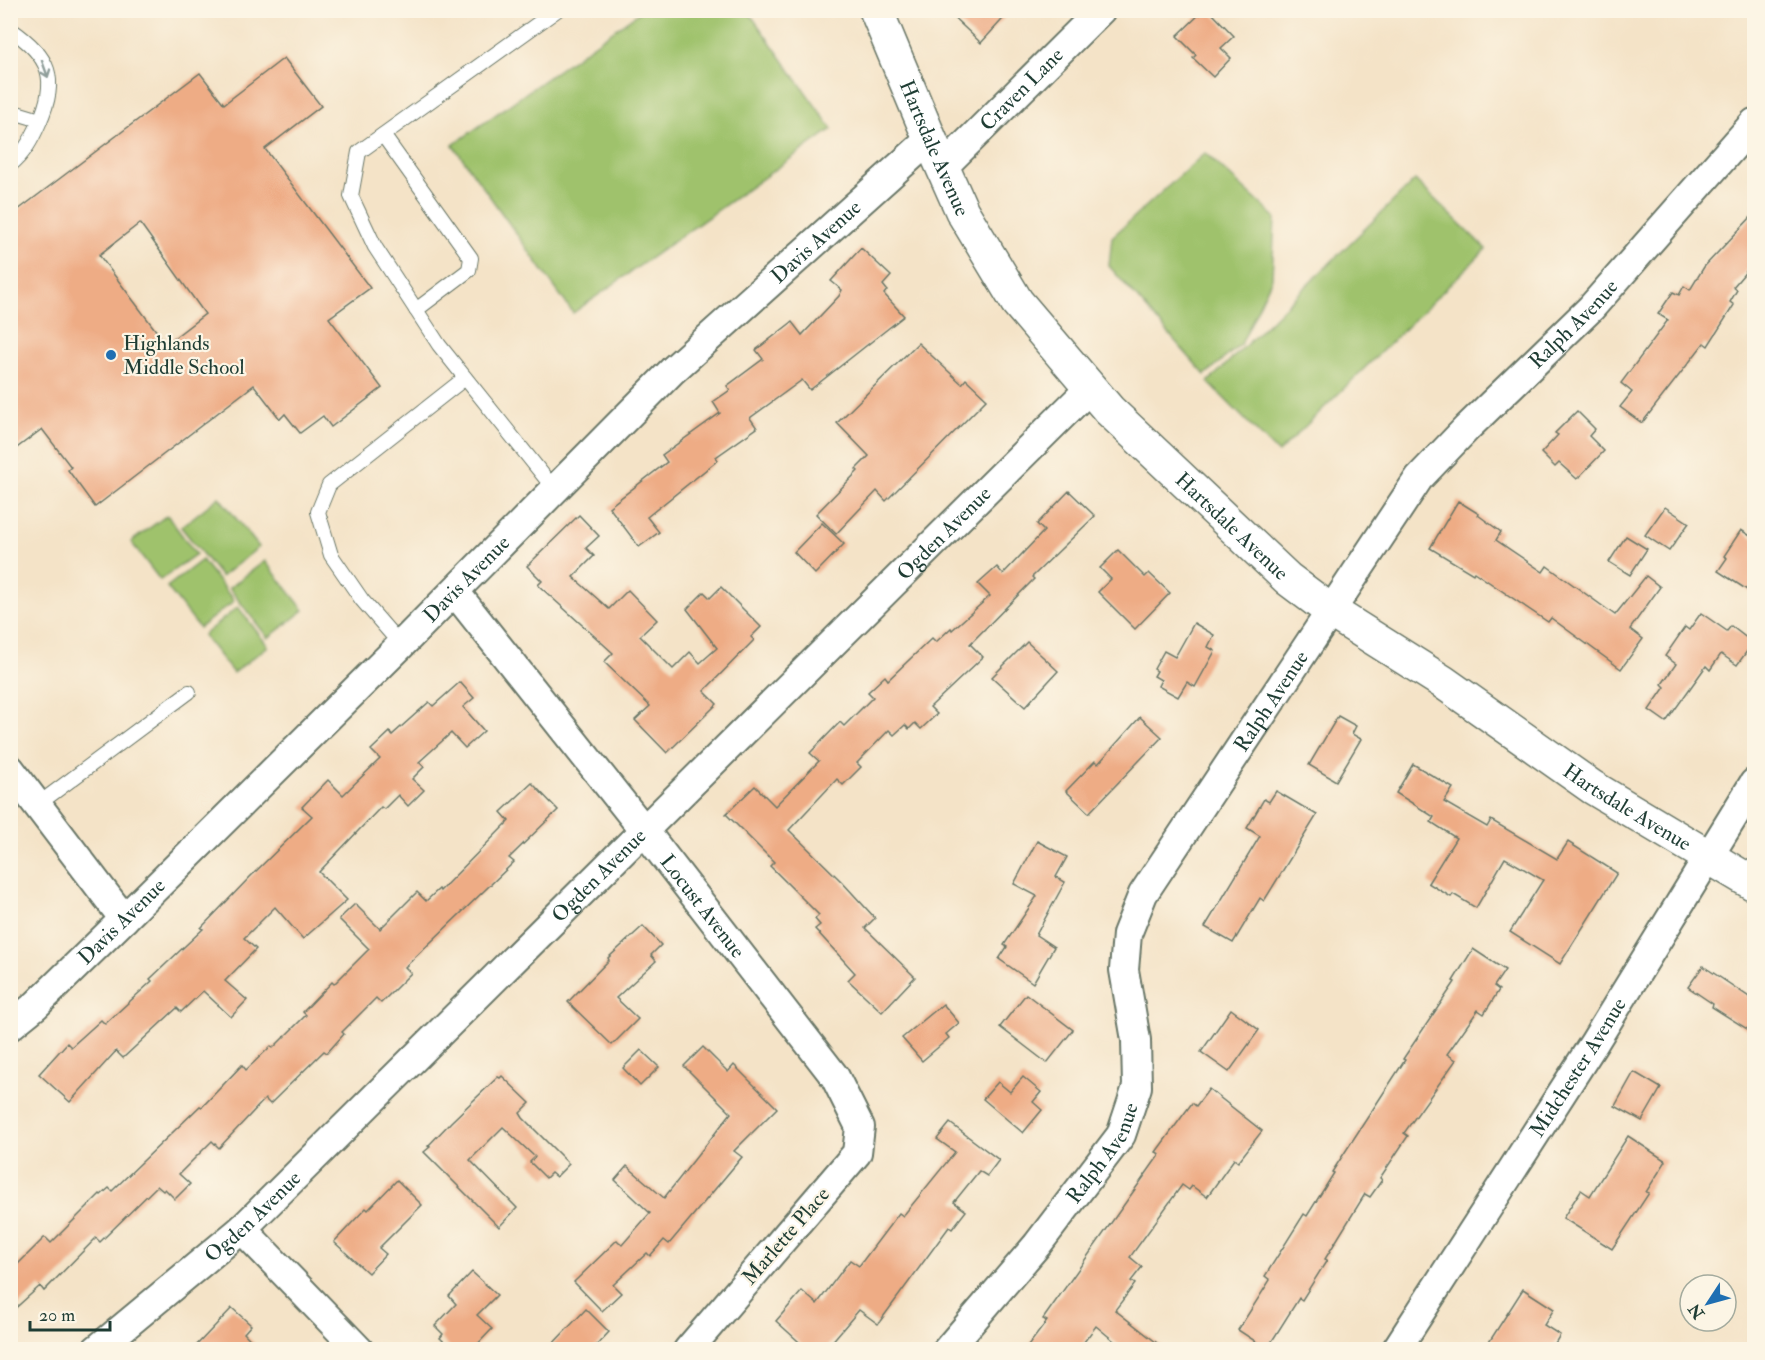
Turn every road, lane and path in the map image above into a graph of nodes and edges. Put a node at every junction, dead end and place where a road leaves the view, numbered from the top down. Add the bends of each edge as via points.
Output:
1 (557, 10) edge
2 (876, 10) edge
3 (1101, 10) edge
4 (10, 29) edge
5 (10, 111) edge
6 (40, 120) junction
7 (1755, 123) edge
8 (383, 135) junction
9 (936, 154) junction
10 (10, 165) edge
11 (416, 310) junction
12 (465, 378) junction
13 (1090, 388) junction
14 (555, 490) junction
15 (455, 592) junction
16 (1332, 612) junction
17 (401, 645) junction
18 (189, 692) dead end
19 (10, 769) edge
20 (1755, 783) edge
21 (38, 804) junction
22 (643, 829) junction
23 (1709, 856) junction
24 (1755, 884) edge
25 (124, 919) junction
26 (10, 1026) edge
27 (853, 1114) joint
28 (242, 1229) junction
29 (96, 1350) edge
30 (359, 1350) edge
31 (688, 1350) edge
32 (947, 1350) edge
33 (1396, 1350) edge

1 - 8 lane
2 - 9 street, Hartsdale Avenue
3 - 9 street, Craven Lane
4 -> 6 lane via 35,47 48,70 50,95
5 - 6 lane
6 - 10 lane via 32,139
7 - 16 street, Ralph Avenue via 1591,308 1419,478
8 - 11 lane via 359,152 351,196 375,247
8 - 11 lane via 471,258 469,270
9 - 13 street, Hartsdale Avenue via 962,211 1017,302
9 - 14 street, Davis Avenue via 673,370
11 - 12 lane
12 - 14 lane
12 - 17 lane via 329,486 318,512 330,555
13 - 16 street, Hartsdale Avenue via 1288,579
13 - 22 street, Ogden Avenue
14 - 15 street, Davis Avenue
15 - 17 street, Davis Avenue
15 - 22 street, Locust Avenue
16 - 23 street, Hartsdale Avenue via 1443,682 1592,787
16 - 32 street, Ralph Avenue via 1143,894 1127,934 1124,970 1136,1040 1137,1088 1121,1135 1037,1245
17 - 25 street, Davis Avenue
18 - 21 lane
19 - 21 street
20 - 23 street, Midchester Avenue
21 - 25 street
22 - 27 street, Locust Avenue via 835,1077
22 - 28 street, Ogden Avenue
23 - 24 street, Hartsdale Avenue
23 - 33 street, Midchester Avenue
25 - 26 street, Davis Avenue
27 - 31 street, Marlette Place via 860,1127 857,1153
28 - 29 street, Ogden Avenue
28 - 30 street

